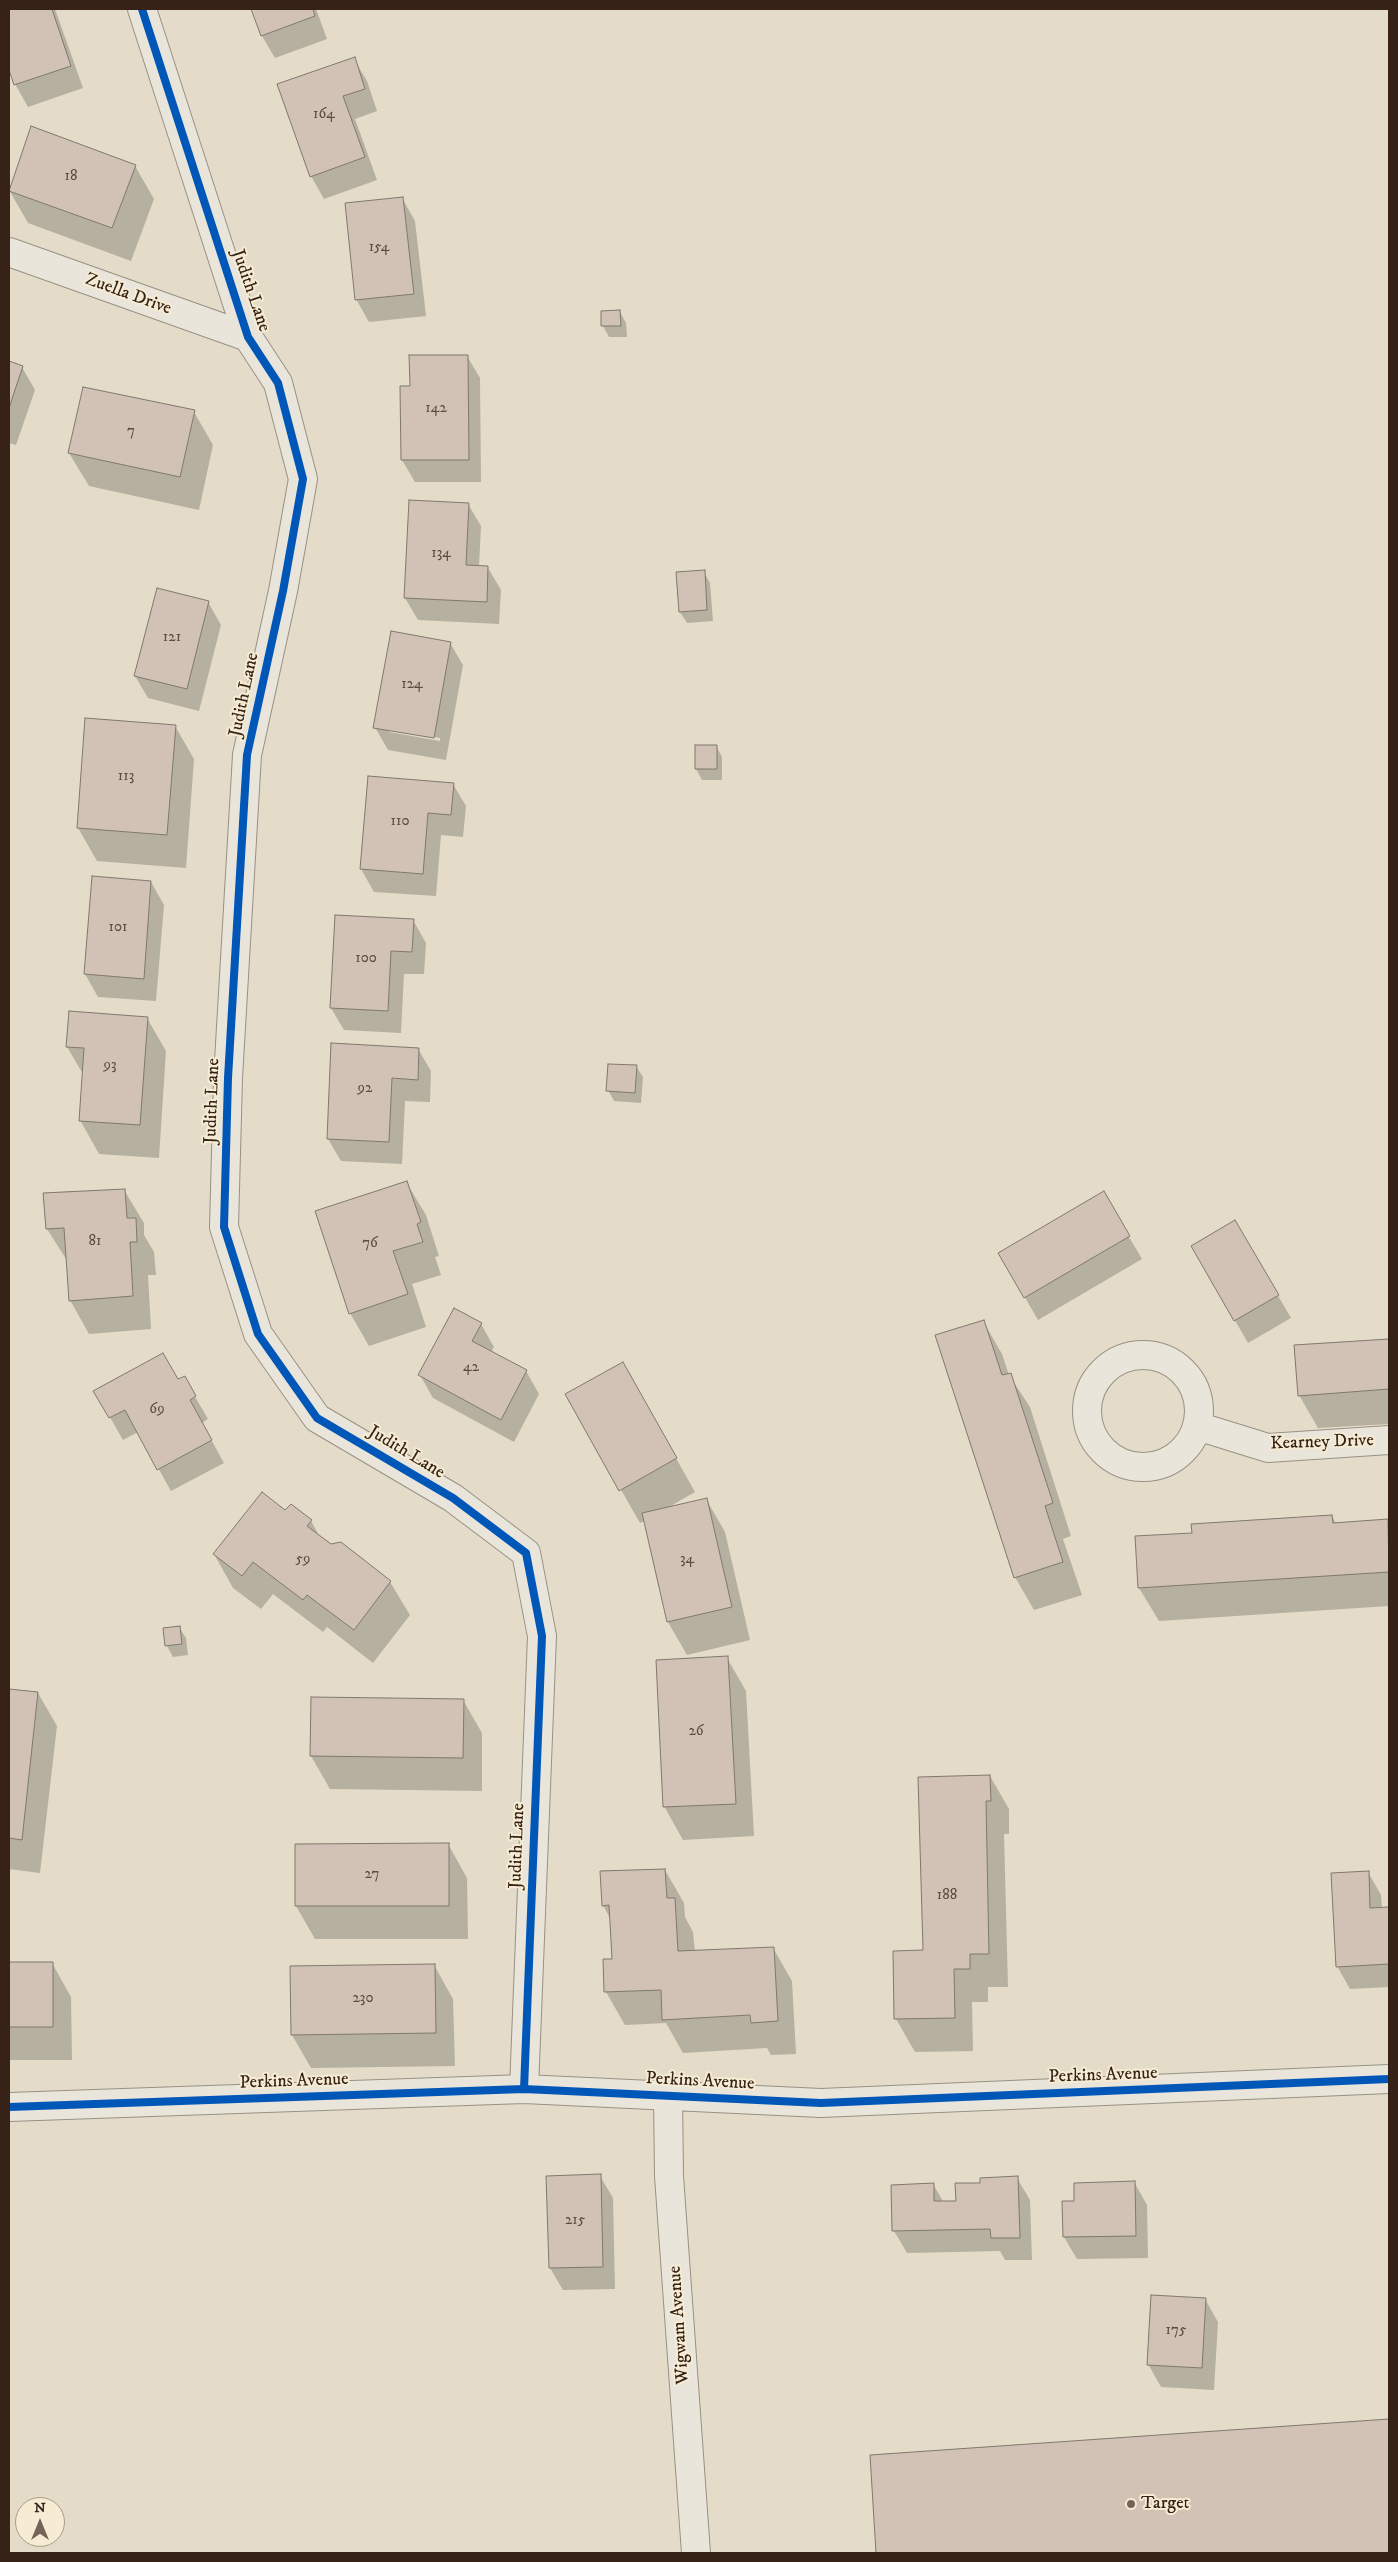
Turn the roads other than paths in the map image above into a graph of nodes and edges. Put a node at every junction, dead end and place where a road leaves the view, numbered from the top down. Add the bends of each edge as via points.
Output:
1 (142, 9) edge
2 (9, 252) edge
3 (248, 337) junction
4 (1197, 1426) junction
5 (1389, 1440) edge
6 (1389, 2079) edge
7 (524, 2089) junction
8 (668, 2096) junction
9 (9, 2107) edge
10 (696, 2553) edge

1 - 3 street, Judith Lane
2 - 3 street, Zuella Drive
3 - 7 street, Judith Lane via 278,383 303,479 283,591 247,755 228,1078 224,1227 258,1334 317,1418 453,1498 526,1553 542,1636
4 - 4 street via 1199,1405 1193,1385 1179,1369 1160,1359 1140,1356 1119,1361 1102,1374 1091,1392 1087,1412 1092,1433 1111,1458 1131,1466 1152,1466 1172,1459 1188,1445
4 - 5 street, Kearney Drive via 1268,1448
6 - 8 street, Perkins Avenue via 821,2102
7 - 8 street, Perkins Avenue
7 - 9 street, Perkins Avenue
8 - 10 street, Wigwam Avenue via 669,2176

